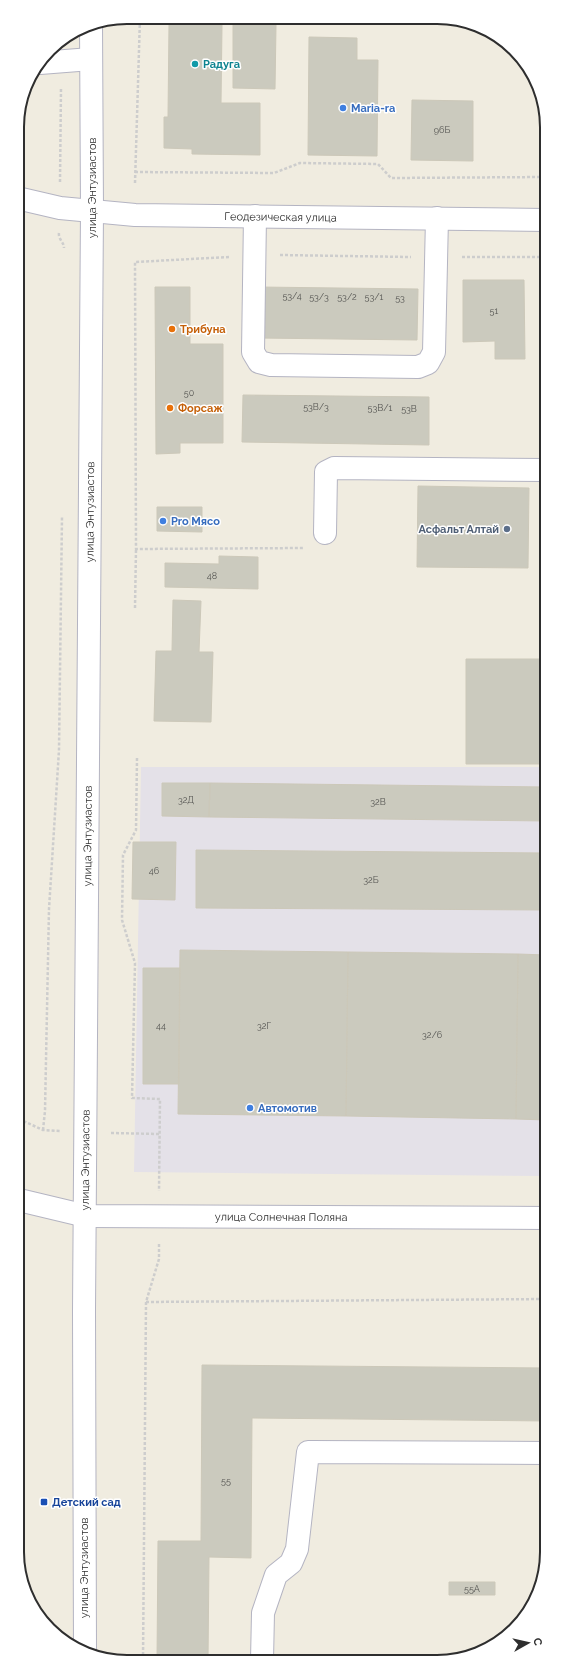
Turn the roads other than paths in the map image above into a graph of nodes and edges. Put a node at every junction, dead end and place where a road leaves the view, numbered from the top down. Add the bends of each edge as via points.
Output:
1 (91, 30) edge
2 (91, 59) junction
3 (46, 63) edge
4 (24, 200) edge
5 (92, 211) junction
6 (255, 216) junction
7 (437, 218) junction
8 (540, 220) edge
9 (540, 470) edge
10 (325, 532) road end
11 (24, 1201) edge
12 (86, 1216) junction
13 (540, 1218) edge
14 (540, 1453) edge
15 (84, 1645) edge
16 (262, 1655) edge

1 - 2 street, улица Энтузиастов
2 - 3 street
2 - 5 street, улица Энтузиастов
4 - 5 street, Геодезическая улица via 60,208
5 - 6 street, Геодезическая улица
5 - 12 street, улица Энтузиастов via 86,829
6 - 7 street, Геодезическая улица
6 - 7 street via 253,352 259,362 271,365 418,366 428,363 434,352
7 - 8 street, Геодезическая улица
9 - 10 street via 328,469
11 - 12 street, улица Солнечная Поляна
12 - 13 street, улица Солнечная Поляна
12 - 15 street, улица Энтузиастов
14 - 16 street via 308,1452 297,1549 291,1563 276,1575 263,1613

